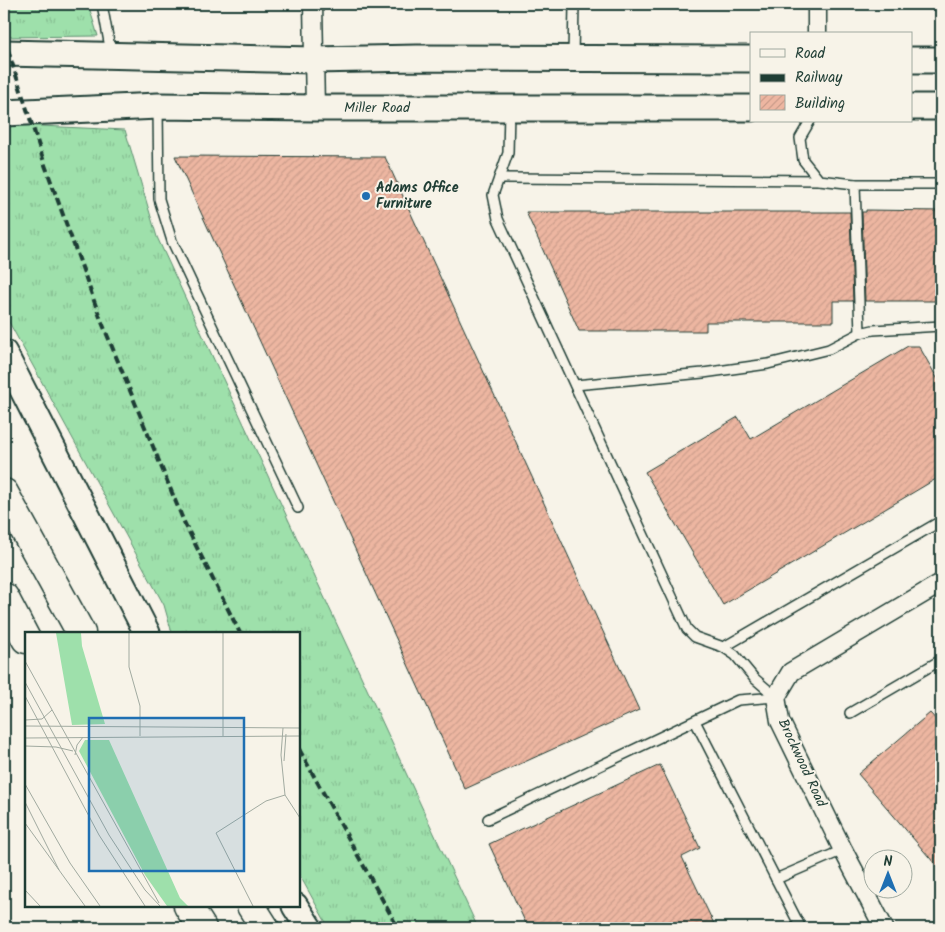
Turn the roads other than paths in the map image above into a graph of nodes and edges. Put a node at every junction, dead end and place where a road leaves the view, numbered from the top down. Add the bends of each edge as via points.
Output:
1 (102, 4) edge
2 (312, 4) edge
3 (574, 4) edge
4 (817, 4) edge
5 (817, 32) edge
6 (4, 53) edge
7 (111, 56) junction
8 (573, 58) junction
9 (750, 59) edge
10 (313, 60) junction
11 (912, 60) edge
12 (941, 60) edge
13 (158, 106) junction
14 (912, 107) edge
15 (941, 107) edge
16 (315, 108) junction
17 (509, 108) junction
18 (750, 108) edge
19 (4, 113) edge
20 (809, 122) edge
21 (499, 178) junction
22 (819, 180) junction
23 (855, 184) junction
24 (941, 184) edge
25 (941, 326) edge
26 (860, 333) junction
27 (4, 353) edge
28 (575, 385) junction
29 (4, 493) edge
30 (298, 508) dead end
31 (941, 521) edge
32 (941, 583) edge
33 (4, 597) edge
34 (80, 632) edge
35 (146, 632) edge
36 (25, 636) edge
37 (724, 648) junction
38 (941, 660) edge
39 (776, 697) junction
40 (850, 713) dead end
41 (695, 721) junction
42 (488, 819) dead end
43 (843, 850) junction
44 (776, 879) junction
45 (189, 907) edge
46 (251, 907) edge
47 (297, 907) edge
48 (202, 928) edge
49 (265, 928) edge
50 (309, 928) edge
51 (801, 928) edge
52 (884, 928) edge

1 - 7 lane
2 - 10 street
3 - 8 lane
4 - 5 street
6 - 7 main road
7 - 10 main road
8 - 9 main road
8 - 10 main road
10 - 16 street
11 - 12 main road
13 - 16 main road, Miller Road
13 - 19 main road, Miller Road
13 - 30 lane via 159,199 172,241
14 - 15 main road
16 - 17 main road, Miller Road
17 - 18 main road, Miller Road
17 - 21 lane via 508,153
20 - 22 lane via 800,138 803,160
21 - 22 lane
21 - 28 lane via 493,195 498,219
22 - 23 lane
23 - 24 lane
23 - 26 lane
25 - 26 lane
26 - 28 lane via 829,350 768,364
27 - 35 main road
28 - 37 lane via 687,629 695,637
29 - 34 highway
31 - 37 lane
32 - 39 street via 791,672
33 - 36 highway
37 - 39 lane
38 - 40 lane
39 - 41 lane via 738,700
39 - 43 street, Brockwood Road via 780,721
41 - 42 lane
41 - 44 lane
43 - 44 lane
43 - 52 street, Brockwood Road
44 - 51 lane
45 - 48 highway
46 - 49 highway
47 - 50 main road

